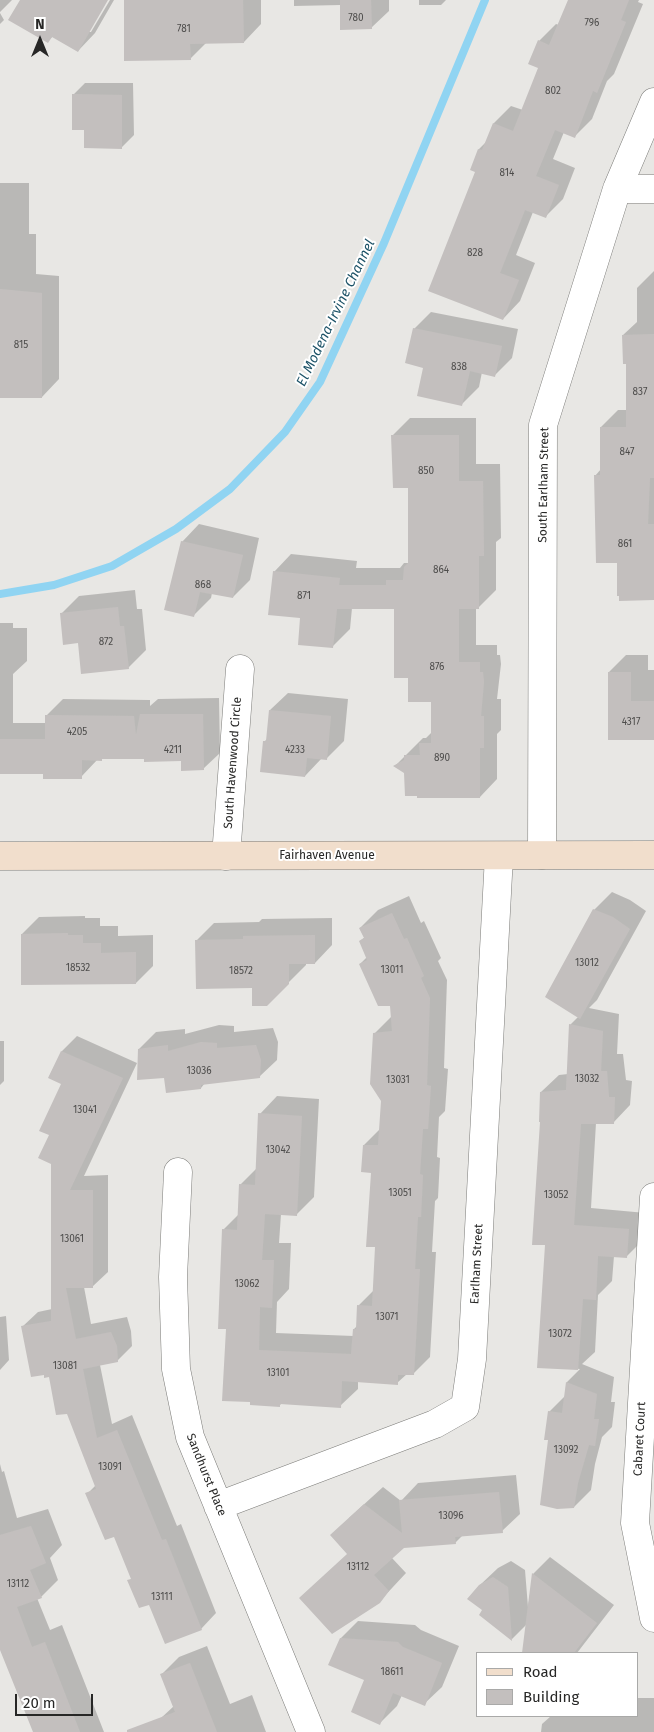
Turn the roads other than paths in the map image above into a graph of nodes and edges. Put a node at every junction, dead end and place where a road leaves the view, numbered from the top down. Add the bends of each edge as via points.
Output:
1 (654, 102) edge
2 (617, 189) junction
3 (654, 189) edge
4 (240, 669) dead end
5 (542, 855) junction
6 (654, 855) edge
7 (0, 856) edge
8 (226, 856) junction
9 (498, 856) junction
10 (178, 1172) dead end
11 (654, 1197) edge
12 (218, 1506) junction
13 (654, 1618) edge
14 (311, 1732) edge

1 - 2 street, South Earlham Street
2 - 3 street
2 - 5 street, South Earlham Street via 543,425
4 - 8 street, South Havenwood Circle
5 - 6 main road, Fairhaven Avenue
5 - 9 main road, Fairhaven Avenue
7 - 8 main road, Fairhaven Avenue
8 - 9 main road, Fairhaven Avenue
9 - 12 street, Earlham Street via 472,1359 465,1407 435,1424
10 - 12 street, Sandhurst Place via 173,1277 176,1368 190,1437
11 - 13 street, Cabaret Court via 635,1523
12 - 14 street, Sandhurst Place

